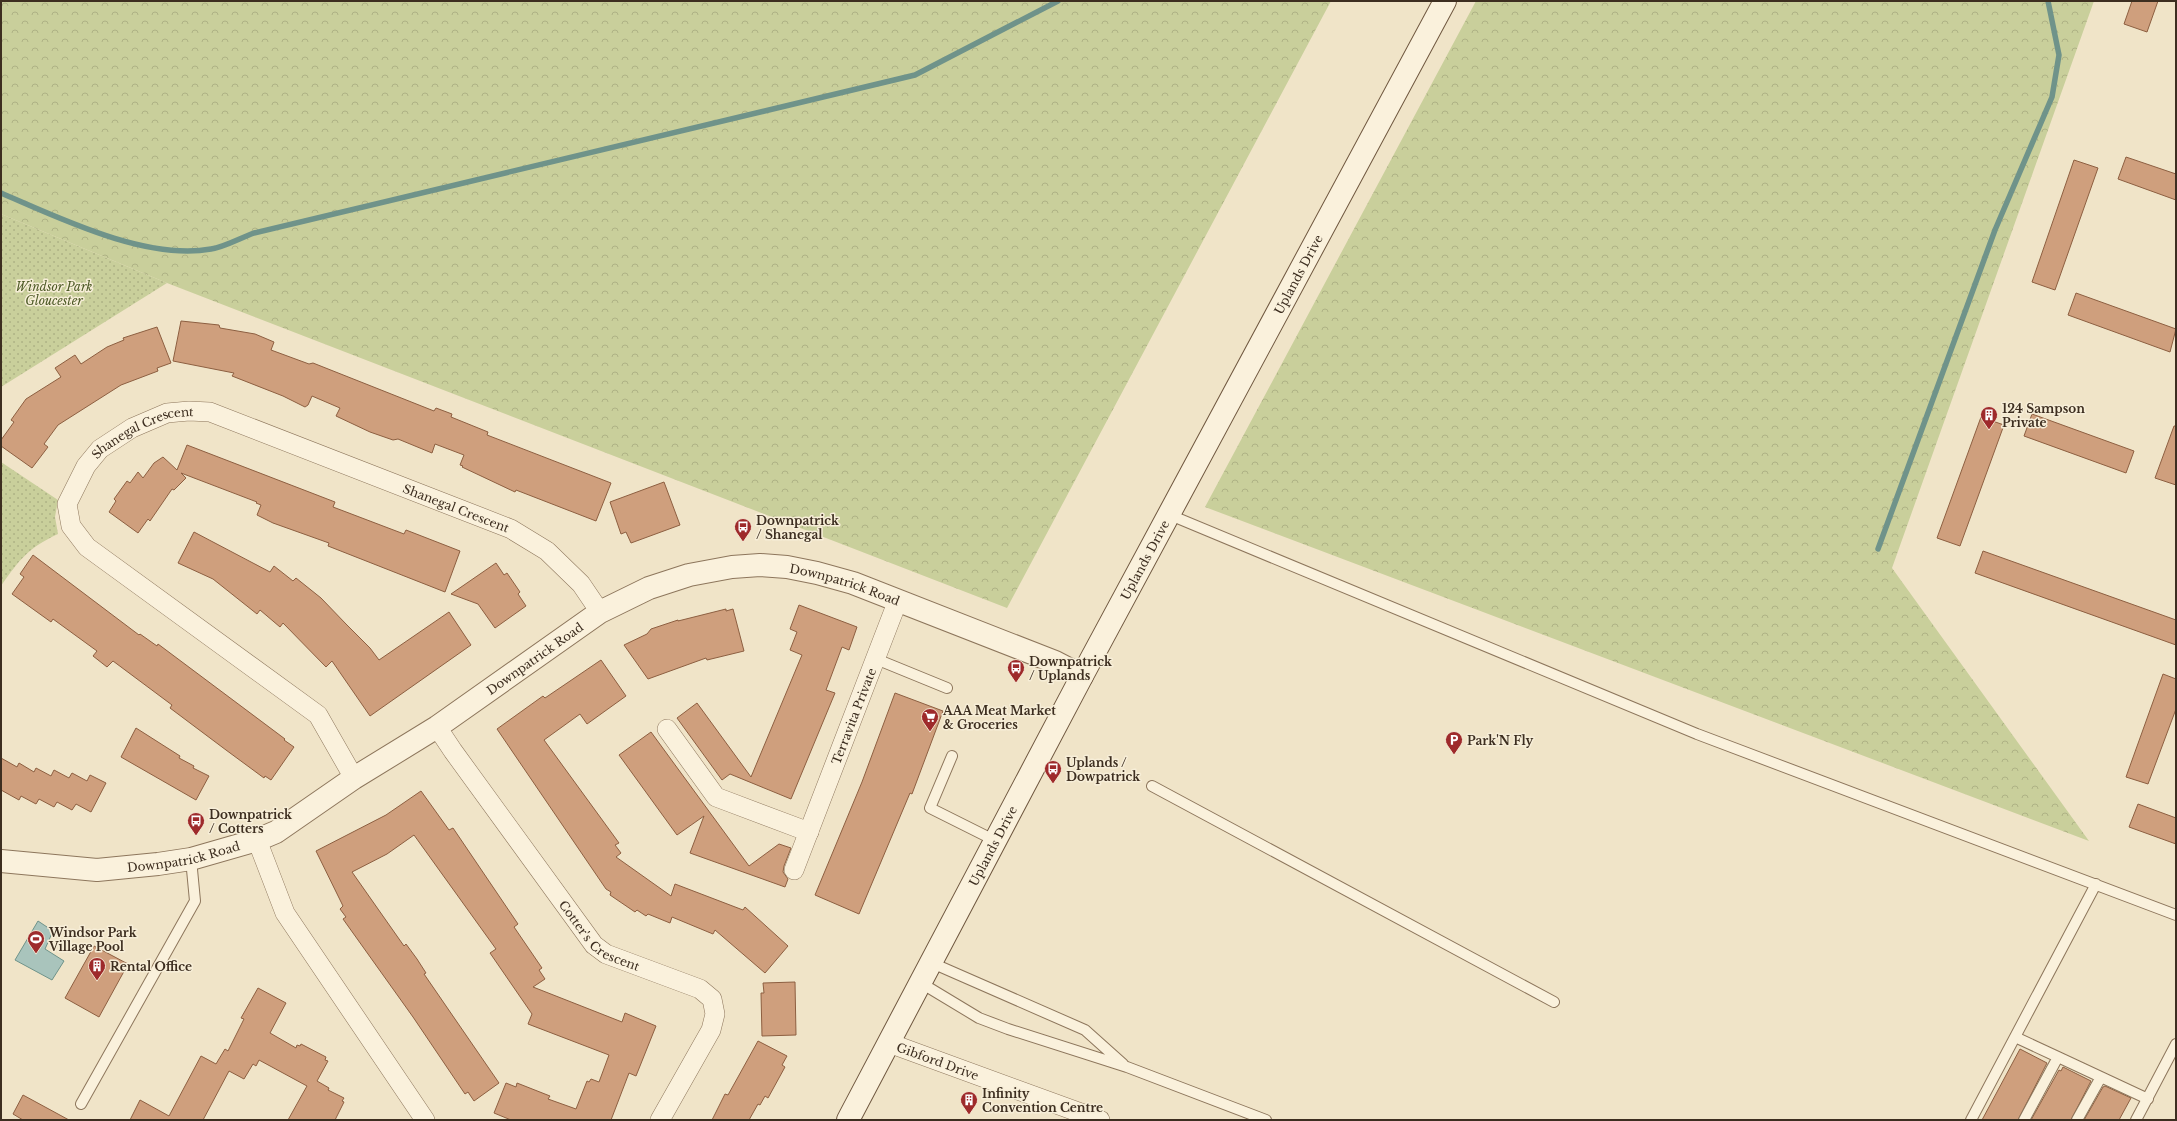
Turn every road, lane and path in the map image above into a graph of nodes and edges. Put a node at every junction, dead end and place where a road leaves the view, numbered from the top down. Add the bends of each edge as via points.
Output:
1 (1445, 1) edge
2 (1170, 515) junction
3 (898, 600) junction
4 (600, 612) junction
5 (876, 659) junction
6 (1082, 676) junction
7 (947, 688) dead end
8 (437, 726) junction
9 (667, 729) dead end
10 (952, 756) dead end
11 (354, 778) junction
12 (1152, 786) dead end
13 (809, 832) junction
14 (257, 840) junction
15 (996, 841) junction
16 (191, 859) junction
17 (1, 861) edge
18 (794, 870) dead end
19 (2096, 884) junction
20 (2176, 916) edge
21 (932, 963) junction
22 (921, 983) junction
23 (1554, 1002) dead end
24 (2015, 1037) junction
25 (889, 1043) junction
26 (2176, 1044) edge
27 (2058, 1057) junction
28 (1127, 1068) junction
29 (2100, 1077) junction
30 (2148, 1099) junction
31 (81, 1104) dead end
32 (425, 1120) edge
33 (660, 1120) edge
34 (848, 1120) edge
35 (1100, 1120) edge
36 (1266, 1120) edge
37 (1971, 1120) edge
38 (2024, 1120) edge
39 (2077, 1120) edge
40 (2136, 1120) edge

1 - 2 main road, Uplands Drive
2 - 6 main road, Uplands Drive
2 - 19 lane via 1697,734
3 - 4 main road, Downpatrick Road via 853,583 787,567 732,567 689,575 649,588
3 - 5 street, Terravita Private
3 - 6 main road, Downpatrick Road via 1054,662
4 - 8 main road, Downpatrick Road
4 - 11 street, Shanegal Crescent via 580,584 547,551 511,529 210,412 167,413 132,428 100,449 86,466 67,504 71,526 86,547 318,715
5 - 7 lane
5 - 13 street, Terravita Private
6 - 15 main road, Uplands Drive
8 - 11 main road, Downpatrick Road
8 - 33 street, Cotter's Crescent via 466,770 594,945 606,954 700,990 712,999 715,1014 711,1030
9 - 13 street via 716,796
10 - 15 lane via 930,808
11 - 14 main road, Downpatrick Road via 276,832
12 - 23 lane
13 - 18 street, Terravita Private
14 - 16 main road, Downpatrick Road
14 - 32 street via 285,913
15 - 21 main road, Uplands Drive
16 - 17 main road, Downpatrick Road via 97,870
16 - 31 lane via 195,901
19 - 20 lane
19 - 24 lane
21 - 22 main road, Uplands Drive
21 - 28 lane via 1085,1030
22 - 25 main road, Uplands Drive
22 - 28 lane via 979,1018
24 - 27 lane
24 - 37 lane
25 - 34 main road, Uplands Drive
25 - 35 street, Gibford Drive
26 - 30 lane
27 - 29 lane
27 - 38 lane
28 - 36 lane
29 - 30 lane
29 - 39 lane
30 - 40 lane

